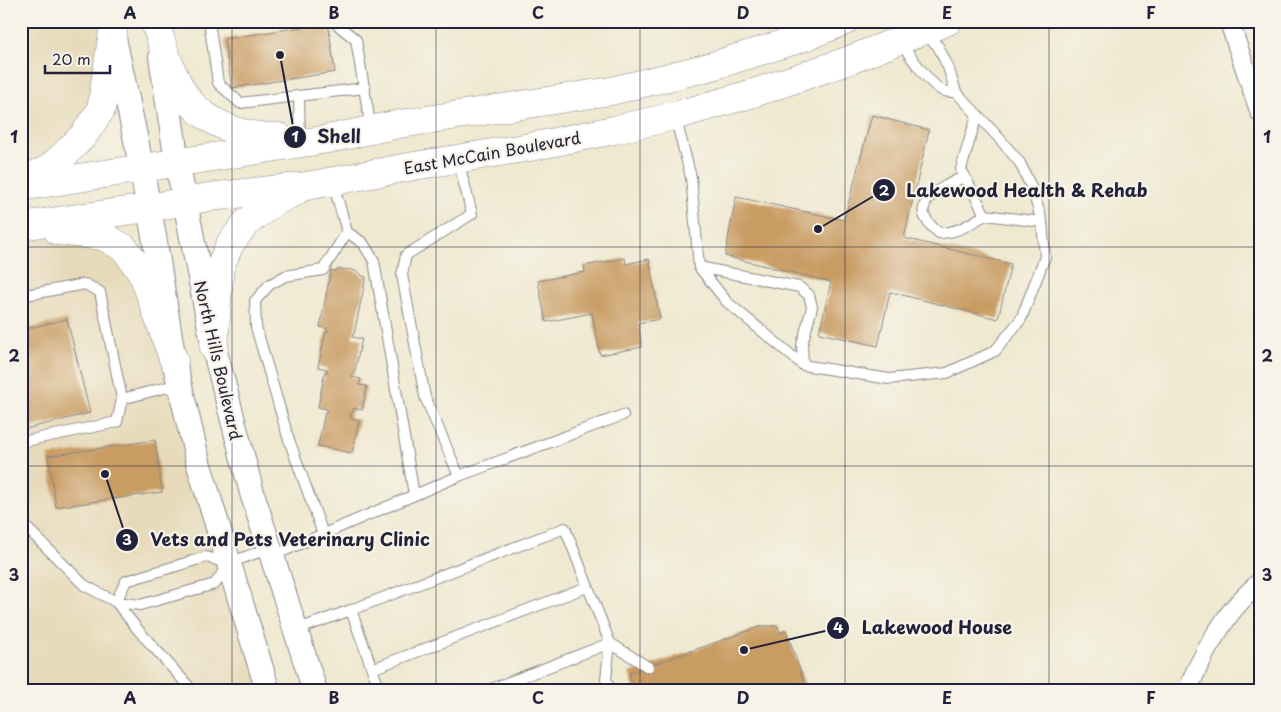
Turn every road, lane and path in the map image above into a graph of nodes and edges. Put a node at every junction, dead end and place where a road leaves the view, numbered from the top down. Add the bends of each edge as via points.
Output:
1 (209, 21) edge
2 (333, 21) edge
3 (845, 21) edge
4 (948, 21) edge
5 (1229, 21) edge
6 (155, 24) edge
7 (112, 27) edge
8 (913, 31) edge
9 (21, 85) edge
10 (365, 88) junction
11 (956, 92) junction
12 (299, 96) junction
13 (1260, 112) edge
14 (977, 115) junction
15 (674, 116) junction
16 (21, 119) edge
17 (371, 130) junction
18 (300, 141) junction
19 (458, 159) junction
20 (177, 162) junction
21 (141, 168) junction
22 (965, 176) junction
23 (21, 181) edge
24 (320, 184) junction
25 (21, 187) edge
26 (185, 201) junction
27 (148, 208) junction
28 (985, 215) junction
29 (1042, 222) junction
30 (21, 227) edge
31 (347, 232) junction
32 (699, 267) junction
33 (21, 296) edge
34 (214, 348) junction
35 (804, 365) junction
36 (177, 373) junction
37 (122, 399) junction
38 (623, 415) dead end
39 (21, 442) edge
40 (459, 476) junction
41 (414, 495) junction
42 (21, 522) edge
43 (323, 534) junction
44 (271, 552) junction
45 (229, 563) junction
46 (1260, 582) edge
47 (587, 587) junction
48 (116, 602) junction
49 (351, 610) junction
50 (296, 630) junction
51 (610, 643) junction
52 (648, 667) dead end
53 (372, 669) junction
54 (193, 691) edge
55 (268, 691) edge
56 (315, 691) edge
57 (380, 691) edge
58 (486, 691) edge
59 (610, 691) edge
60 (1187, 691) edge

1 - 12 lane via 218,83 240,103
2 - 10 lane via 356,40
3 - 17 main road via 799,39 636,86
4 - 8 main road, East McCain Boulevard
5 - 13 street
6 - 18 main road via 177,82 202,114 234,131
6 - 20 street, North Hills Boulevard
7 - 21 street
7 - 23 main road via 101,110 83,136 47,170
8 - 11 lane via 938,46
8 - 11 lane via 910,57 943,91
8 - 15 main road, East McCain Boulevard via 847,61
9 - 16 lane
10 - 12 lane
10 - 17 lane
11 - 14 lane
12 - 18 lane
14 - 22 lane via 961,169
14 - 29 lane via 1020,163
15 - 19 main road, East McCain Boulevard via 568,140
15 - 32 lane via 690,176
17 - 18 main road
18 - 20 main road
19 - 24 main road, East McCain Boulevard
19 - 40 lane via 472,214 406,255 402,276 424,397
20 - 21 main road
20 - 26 street, North Hills Boulevard
21 - 25 main road
21 - 27 street
22 - 28 lane
22 - 28 lane via 940,189 926,201 924,208 928,223 939,233 950,233
24 - 26 main road, East McCain Boulevard
24 - 31 lane
24 - 34 main road via 274,202 246,223 230,244 220,267
26 - 27 main road, East McCain Boulevard
26 - 34 street, North Hills Boulevard
27 - 30 main road, East McCain Boulevard
27 - 36 street
28 - 29 lane
29 - 35 lane via 1044,257 1021,319 995,351 946,373 889,379
30 - 36 main road via 103,236 124,248 144,277
31 - 41 lane via 362,243 374,261
31 - 43 lane via 323,270 285,276 269,285 255,300 256,327 288,437
32 - 35 lane via 727,302
32 - 35 lane via 799,287 809,295 812,307 802,345
33 - 37 lane via 85,284 100,292
34 - 44 street, North Hills Boulevard
36 - 37 lane
36 - 45 street via 198,462
37 - 39 lane via 117,422
38 - 40 lane
40 - 41 lane
41 - 43 lane
42 - 48 lane via 84,585
43 - 44 lane
44 - 45 lane
44 - 50 street, North Hills Boulevard
45 - 48 lane via 216,584 140,606
45 - 48 lane via 206,557 126,581
45 - 55 street
46 - 60 street via 1226,619
47 - 49 lane via 565,528
47 - 51 lane
47 - 53 lane
48 - 54 lane
49 - 50 lane
49 - 53 lane
50 - 56 street, North Hills Boulevard
51 - 52 lane
51 - 58 lane
51 - 59 lane via 606,679
53 - 57 lane

